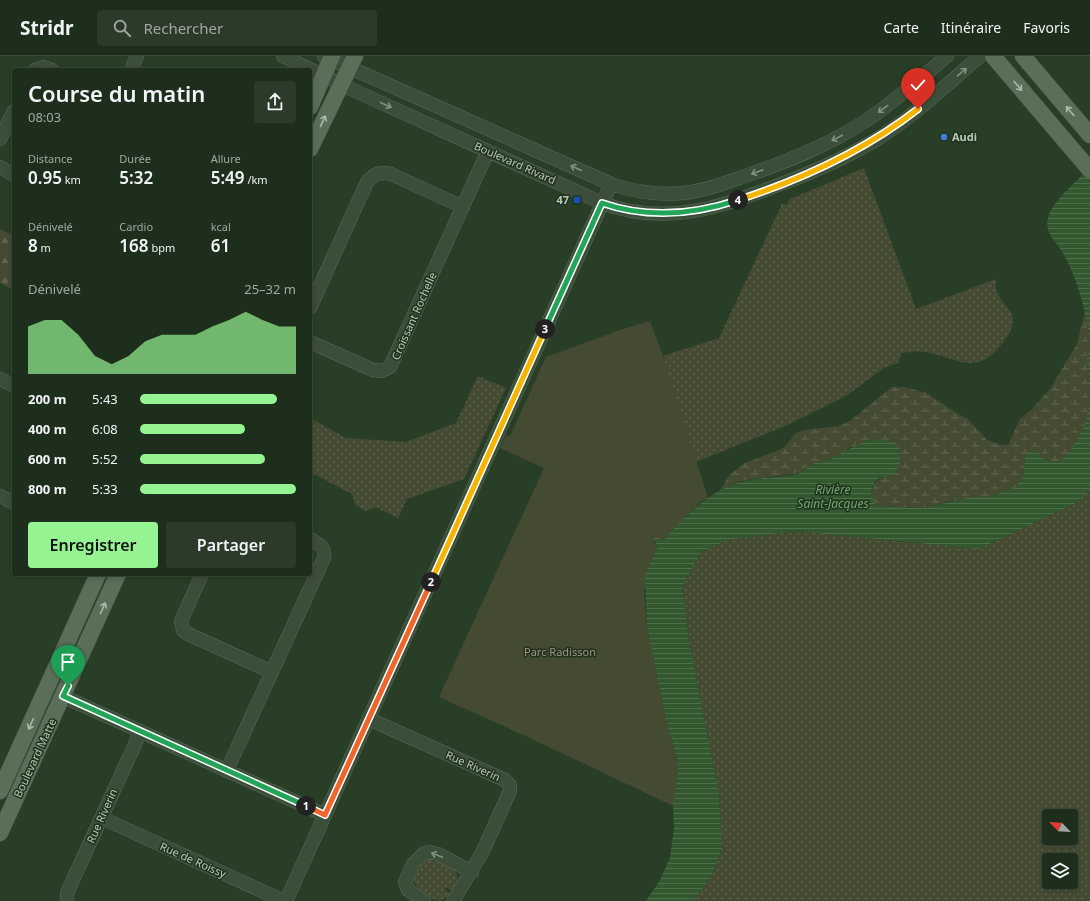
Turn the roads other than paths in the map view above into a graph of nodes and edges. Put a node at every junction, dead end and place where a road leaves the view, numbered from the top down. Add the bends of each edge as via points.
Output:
1 (137, 56) edge
2 (284, 56) edge
3 (947, 56) edge
4 (980, 56) edge
5 (993, 56) edge
6 (1024, 56) edge
7 (329, 57) edge
8 (352, 61) edge
9 (132, 68) edge
10 (308, 68) edge
11 (312, 70) edge
12 (324, 76) junction
13 (340, 84) junction
14 (312, 103) edge
15 (12, 115) edge
16 (1090, 135) edge
17 (0, 139) edge
18 (312, 144) edge
19 (488, 151) junction
20 (0, 167) edge
21 (1088, 168) edge
22 (12, 174) edge
23 (611, 184) junction
24 (602, 203) junction
25 (463, 206) junction
26 (312, 304) edge
27 (312, 343) edge
28 (0, 379) edge
29 (12, 385) edge
30 (0, 496) edge
31 (12, 502) edge
32 (312, 540) edge
33 (97, 576) edge
34 (117, 576) edge
35 (201, 576) edge
36 (272, 672) junction
37 (47, 689) junction
38 (63, 696) junction
39 (368, 719) junction
40 (141, 731) junction
41 (227, 770) junction
42 (0, 791) edge
43 (325, 815) junction
44 (102, 818) junction
45 (0, 833) edge
46 (472, 872) junction
47 (67, 901) edge
48 (285, 901) edge
49 (424, 901) edge
50 (453, 901) edge

1 - 9 street
2 - 10 street, Boulevard Rivard
3 -> 23 street, Boulevard Rivard via 896,99 852,129 774,166 720,184 682,193 653,193
24 -> 4 street, Boulevard Rivard via 637,212 691,213 719,207 802,176 886,133
5 -> 21 main road
16 -> 6 main road
7 - 8 street, Boulevard Rivard
7 - 12 main road
8 - 13 main road
23 -> 8 street, Boulevard Rivard
11 - 12 street, Boulevard Rivard
12 - 13 street, Boulevard Rivard
12 - 14 main road
18 -> 13 main road
13 -> 19 street, Boulevard Rivard
15 - 17 street
19 - 24 street, Boulevard Rivard
19 - 25 street, Croissant Rochelle
20 - 22 street
23 - 24 street
24 - 39 street
25 - 26 street via 391,174 380,172 374,175 367,182
25 - 27 street, Croissant Rochelle via 390,367 382,371 373,370
28 - 29 street
30 - 31 street
32 - 36 street via 322,546 324,558
33 - 37 main road, Boulevard Matte
38 -> 34 main road, Boulevard Matte
35 - 36 street via 182,618 182,630
36 - 41 street
37 - 38 street
37 -> 42 main road, Boulevard Matte
38 - 40 street
38 - 45 main road, Boulevard Matte
39 - 43 street
39 - 46 street, Rue Riverin via 508,782 510,791
40 - 41 street
40 - 44 street, Rue Riverin
41 - 43 street
43 - 48 street
44 - 47 street, Rue Riverin via 67,893
44 - 48 street, Rue de Roissy
46 -> 49 street via 432,852 423,854 413,864 405,882 408,890
46 - 50 street, Rue Riverin

